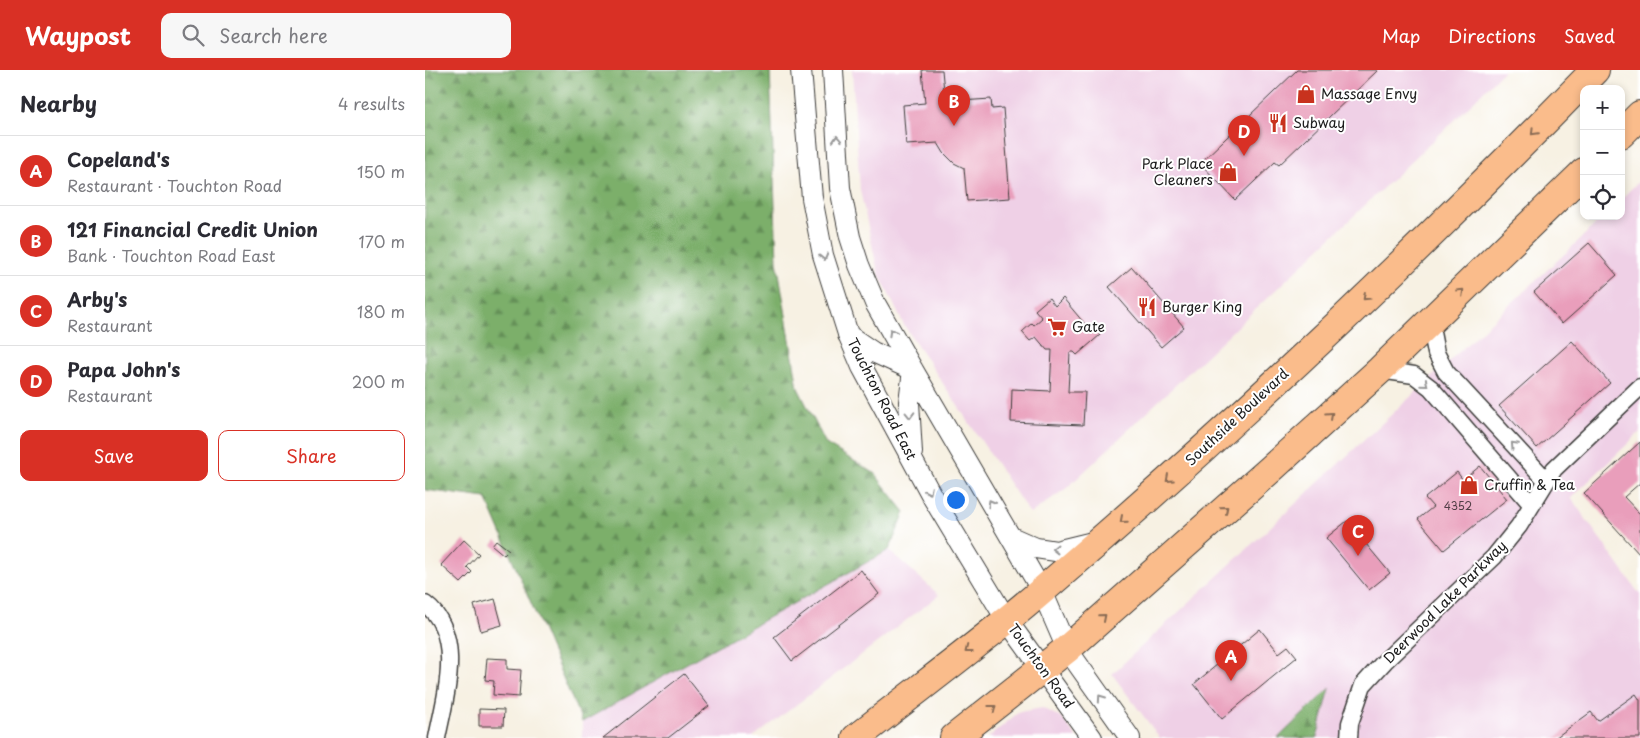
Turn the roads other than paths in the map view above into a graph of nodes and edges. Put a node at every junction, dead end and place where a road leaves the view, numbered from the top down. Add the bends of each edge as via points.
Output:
1 (801, 70) edge
2 (833, 70) edge
3 (1595, 70) edge
4 (1640, 115) edge
5 (1625, 130) edge
6 (1581, 175) edge
7 (1431, 322) junction
8 (848, 334) junction
9 (913, 370) junction
10 (1380, 370) junction
11 (1640, 387) edge
12 (913, 460) junction
13 (1547, 481) junction
14 (1532, 505) junction
15 (1011, 538) junction
16 (1099, 541) junction
17 (1042, 590) junction
18 (425, 604) edge
19 (1006, 619) junction
20 (1067, 649) junction
21 (1043, 668) junction
22 (437, 738) edge
23 (856, 738) edge
24 (954, 738) edge
25 (1093, 738) edge
26 (1130, 738) edge
27 (1349, 738) edge

1 -> 8 street, Touchton Road East via 812,198 823,255
9 -> 2 street via 875,303 850,237 841,188
3 -> 16 highway, Southside Boulevard via 1370,294
4 - 5 highway
7 -> 6 highway
7 - 10 highway
13 -> 7 street via 1446,372 1435,353
8 - 9 street via 873,352
8 - 12 street, Touchton Road East via 862,367
9 -> 12 street via 909,402
15 -> 9 street
10 -> 14 street via 1414,375 1431,388
20 -> 10 highway
11 - 13 street, Deerwood Lake Parkway via 1554,469
12 -> 19 street, Touchton Road East
13 - 14 street, Deerwood Lake Parkway
14 - 27 street, Deerwood Lake Parkway via 1494,557 1363,685 1350,723
16 -> 15 street via 1056,551 1036,548
15 - 17 street
16 - 17 highway, Southside Boulevard
17 - 19 highway, Southside Boulevard
17 - 20 street
18 - 22 street via 443,624 449,649 447,685
19 - 21 street, Touchton Road
19 -> 23 highway, Southside Boulevard
20 - 21 highway
26 -> 20 street
24 -> 21 highway
21 - 25 street, Touchton Road

